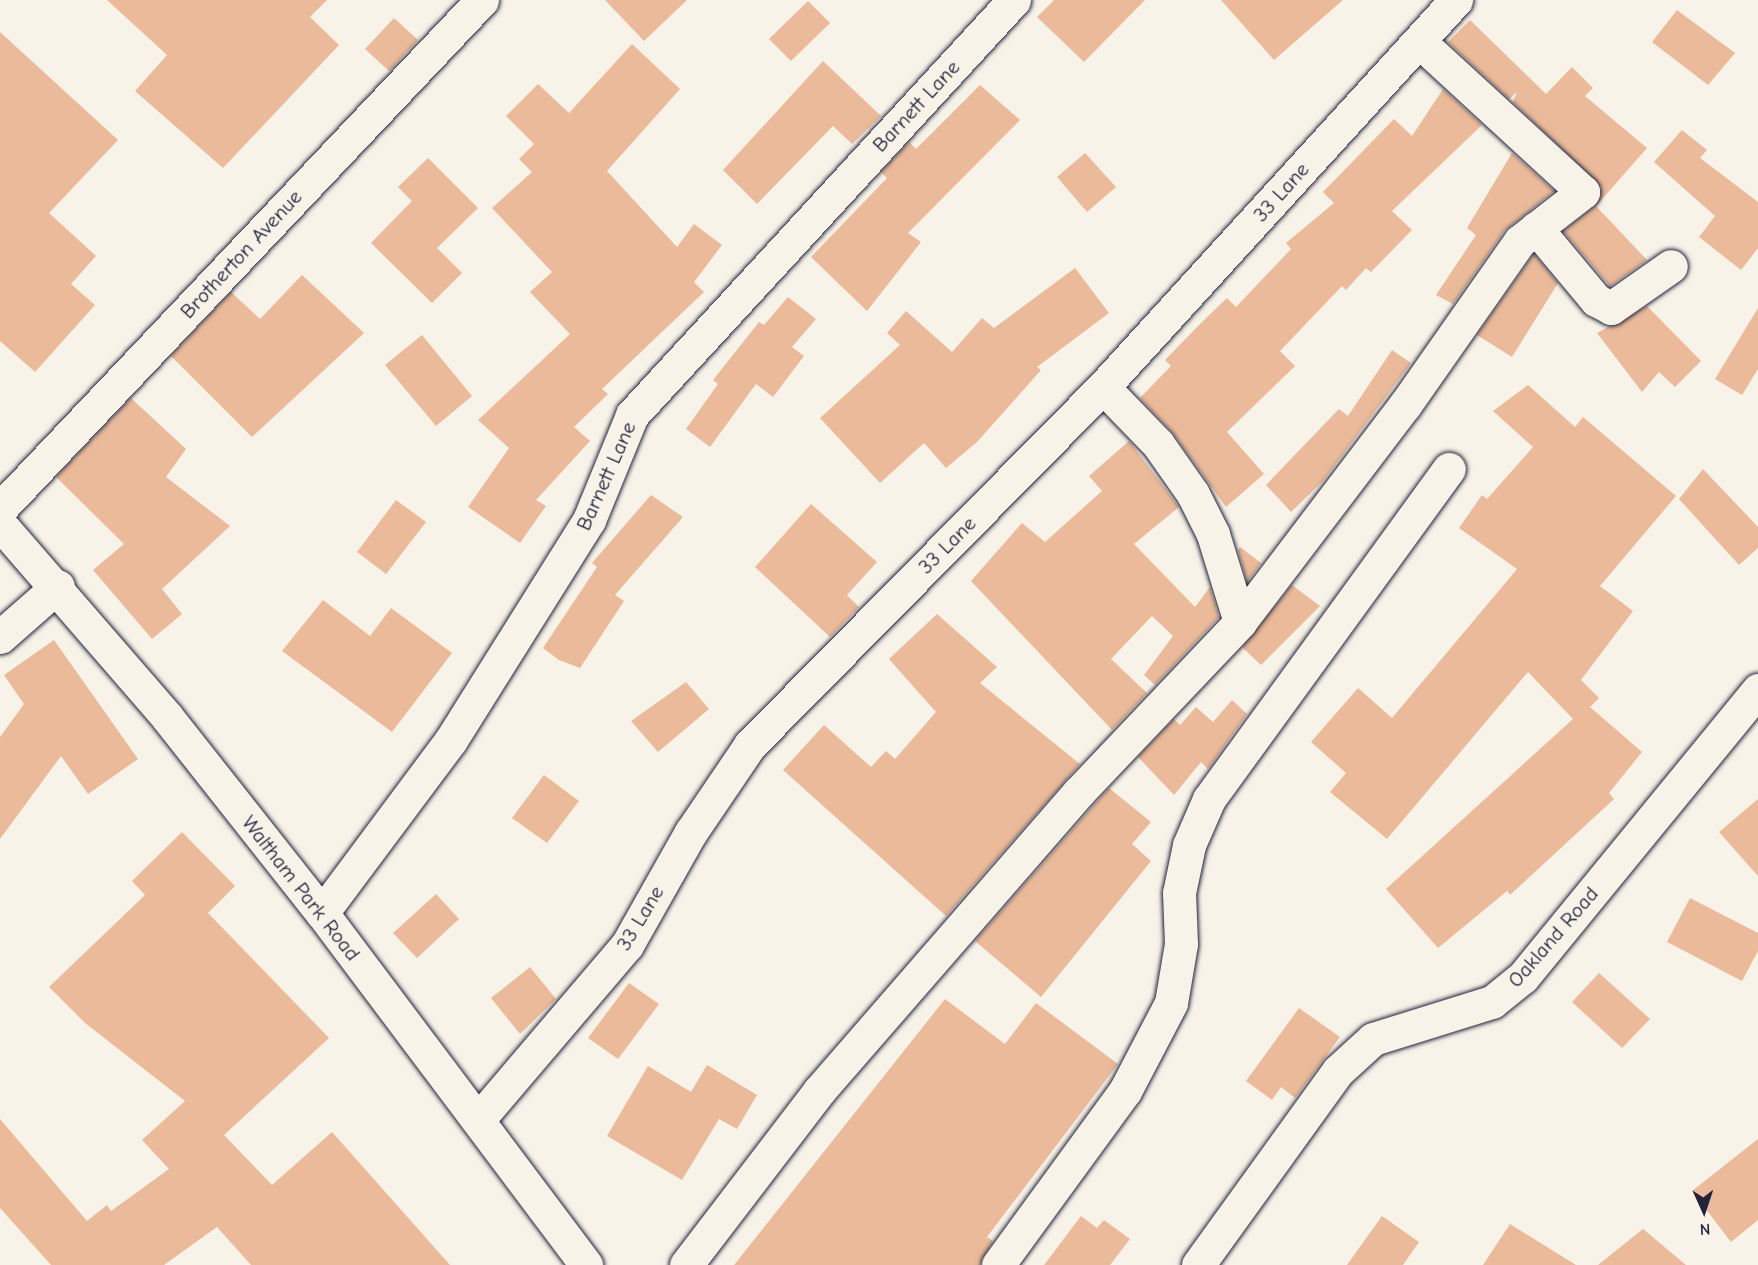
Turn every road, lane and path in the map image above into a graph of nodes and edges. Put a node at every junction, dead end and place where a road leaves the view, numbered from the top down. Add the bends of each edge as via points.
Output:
1 (482, 0) edge
2 (1014, 0) edge
3 (1456, 0) edge
4 (1419, 41) junction
5 (1536, 228) junction
6 (1671, 266) dead end
7 (1102, 387) junction
8 (1449, 469) dead end
9 (0, 508) edge
10 (0, 524) edge
11 (58, 586) junction
12 (1240, 622) junction
13 (0, 637) edge
14 (1758, 690) edge
15 (322, 913) junction
16 (478, 1120) junction
17 (586, 1265) edge
18 (686, 1265) edge
19 (998, 1265) edge
20 (1198, 1265) edge

1 - 9 street, Brotherton Avenue
2 - 15 street, Barnett Lane via 632,415 589,520 451,740
3 - 4 street, 33 Lane
4 - 5 street via 1583,192
4 - 7 street, 33 Lane
5 - 6 street via 1596,300 1611,308
5 - 12 street via 1520,241 1406,405
7 - 12 street via 1158,444 1193,494 1213,534
7 - 16 street, 33 Lane via 750,745 691,832 627,945
8 - 19 street via 1209,799 1189,845 1179,893 1181,944 1167,1012 1125,1091
10 - 11 street, Waltham Park Road
11 - 13 street
11 - 15 street, Waltham Park Road
12 - 18 street via 1078,793 819,1091
14 - 20 street, Oakland Road via 1523,977 1492,1002 1373,1040 1338,1071
15 - 16 street, Waltham Park Road
16 - 17 street, Waltham Park Road

